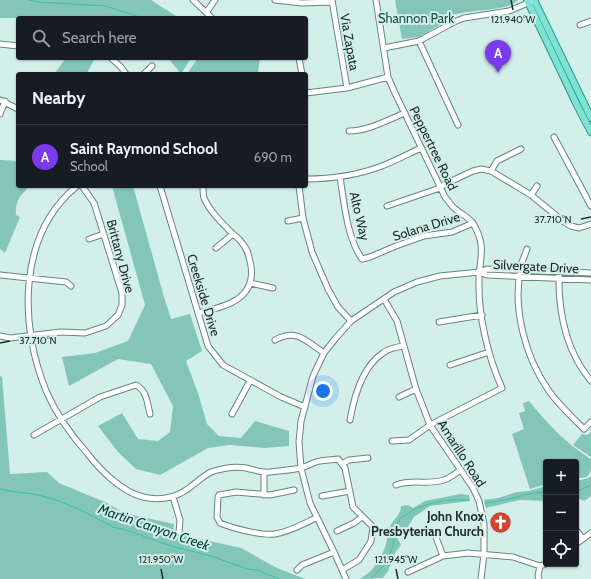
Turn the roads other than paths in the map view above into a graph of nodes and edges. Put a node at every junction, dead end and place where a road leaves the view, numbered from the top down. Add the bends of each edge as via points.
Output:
1 (193, 0) edge
2 (215, 0) edge
3 (275, 0) edge
4 (376, 0) edge
5 (332, 1) edge
6 (532, 1) edge
7 (207, 13) junction
8 (210, 16) edge
9 (591, 21) edge
10 (580, 24) dead end
11 (419, 41) junction
12 (0, 44) edge
13 (16, 46) edge
14 (384, 48) junction
15 (113, 60) edge
16 (299, 60) edge
17 (152, 66) dead end
18 (125, 72) edge
19 (146, 72) edge
20 (302, 72) edge
21 (388, 77) junction
22 (347, 88) junction
23 (308, 93) edge
24 (2, 101) edge
25 (16, 108) edge
26 (405, 113) junction
27 (0, 114) edge
28 (591, 118) edge
29 (458, 125) dead end
30 (349, 131) dead end
31 (591, 132) edge
32 (554, 137) dead end
33 (421, 148) junction
34 (521, 149) dead end
35 (491, 170) junction
36 (340, 177) junction
37 (308, 179) edge
38 (537, 186) dead end
39 (75, 188) edge
40 (83, 188) edge
41 (161, 188) edge
42 (203, 188) edge
43 (299, 188) edge
44 (440, 188) junction
45 (531, 195) junction
46 (387, 206) dead end
47 (591, 206) edge
48 (303, 218) junction
49 (288, 221) dead end
50 (473, 223) junction
51 (591, 224) edge
52 (104, 234) junction
53 (233, 234) junction
54 (90, 239) dead end
55 (216, 248) dead end
56 (527, 249) dead end
57 (361, 261) joint
58 (520, 270) junction
59 (480, 272) junction
60 (559, 272) junction
61 (591, 273) edge
62 (1, 275) edge
63 (519, 277) junction
64 (559, 278) junction
65 (30, 279) junction
66 (591, 279) edge
67 (250, 283) junction
68 (71, 286) dead end
69 (273, 288) dead end
70 (384, 298) junction
71 (198, 313) junction
72 (482, 314) junction
73 (351, 322) junction
74 (439, 322) dead end
75 (31, 335) junction
76 (0, 336) edge
77 (275, 340) dead end
78 (404, 346) junction
79 (489, 352) junction
80 (324, 354) junction
81 (450, 365) dead end
82 (250, 381) junction
83 (591, 381) edge
84 (416, 389) junction
85 (399, 397) dead end
86 (304, 407) junction
87 (150, 414) dead end
88 (232, 414) dead end
89 (61, 418) junction
90 (350, 420) dead end
91 (591, 422) edge
92 (430, 425) junction
93 (34, 435) dead end
94 (392, 441) dead end
95 (368, 458) dead end
96 (340, 461) junction
97 (301, 468) junction
98 (461, 470) junction
99 (264, 472) junction
100 (396, 485) dead end
101 (294, 490) dead end
102 (350, 491) junction
103 (264, 495) junction
104 (322, 496) dead end
105 (173, 497) junction
106 (362, 517) junction
107 (316, 518) junction
108 (337, 531) dead end
109 (577, 531) edge
110 (179, 532) dead end
111 (434, 532) dead end
112 (591, 533) edge
113 (582, 539) junction
114 (579, 542) edge
115 (334, 552) junction
116 (484, 554) junction
117 (444, 556) junction
118 (543, 565) edge
119 (540, 566) junction
120 (297, 570) dead end
121 (342, 570) junction
122 (408, 572) dead end
123 (346, 579) edge
124 (482, 579) edge
125 (539, 579) edge

1 - 7 street
2 - 7 street
3 - 5 street via 302,4
4 - 14 street, Peppertree Road
5 - 22 street, Via Zapata
6 - 11 street via 509,11 464,18
6 - 28 main road
6 - 31 main road
7 - 8 street
9 - 10 street
11 - 14 street
11 - 29 street
12 - 13 street
14 - 21 street, Peppertree Road
15 - 18 street
16 - 20 street
17 - 19 street
21 - 22 street
21 - 26 street, Peppertree Road
22 - 23 street
24 - 25 street
24 - 27 street
26 - 30 street via 370,128
26 - 33 street, Peppertree Road
32 - 47 street
33 - 36 street via 382,166
33 - 44 street, Peppertree Road
34 - 35 street via 497,161
35 - 44 street via 473,171
35 - 45 street
36 - 37 street
36 - 57 street, Alto Way via 350,230
38 - 45 street
39 - 65 street via 60,202 45,224 35,250
40 - 52 street, Brittany Drive via 94,203
41 - 71 street, Creekside Drive
42 - 53 street via 204,197 210,209
43 - 48 street
44 - 46 street
44 - 50 street, Peppertree Road via 453,206
45 - 51 street via 571,226 579,228
48 - 49 street
48 - 73 street via 312,252 328,289 338,307
50 - 57 street, Solana Drive via 452,232 424,236 403,243
50 - 59 street, Peppertree Road via 482,250
52 - 54 street
52 - 75 street, Brittany Drive via 122,293 122,305 118,315 106,326 85,333
53 - 55 street
53 - 67 street via 243,243 248,253
56 - 58 street
58 - 59 street, Silvergate Drive via 487,269
58 - 60 street, Silvergate Drive
58 - 63 street
59 - 63 street, Silvergate Drive via 486,275
59 - 70 street, Silvergate Drive via 429,278
59 - 72 street, Peppertree Road
60 - 61 street, Silvergate Drive
60 - 64 street
61 - 66 street
62 - 65 street
63 - 64 street, Silvergate Drive
63 - 91 street via 519,310 533,363 568,414 584,429
64 - 66 street, Silvergate Drive
64 - 83 street via 563,326 571,350
65 - 68 street via 66,282
65 - 75 street
67 - 69 street
67 - 71 street via 235,301
70 - 73 street, Silvergate Drive
70 - 78 street, Amarillo Road via 397,322
71 - 82 street, Creekside Drive via 208,346 223,365
72 - 74 street
72 - 79 street, Peppertree Road
73 - 80 street, Silvergate Drive
75 - 76 street, Brittany Drive via 10,338
75 - 89 street via 41,377
77 - 80 street via 290,334 299,336
78 - 84 street, Amarillo Road
78 - 90 street via 382,353 372,364 354,398
79 - 81 street
79 - 92 street, Peppertree Road via 502,388
80 - 86 street, Silvergate Drive via 313,376
82 - 86 street, Creekside Drive
82 - 88 street
84 - 85 street
84 - 92 street, Amarillo Road
86 - 97 street, Silvergate Drive via 299,442
87 - 89 street via 146,395 136,384 100,397
89 - 93 street
89 - 105 street via 92,460 125,489 151,498
92 - 94 street via 409,440
92 - 98 street, Amarillo Road
95 - 96 street
96 - 97 street via 319,461
96 - 102 street via 345,468
97 - 99 street
97 - 107 street, Silvergate Drive
98 - 100 street via 446,480 404,482
98 - 116 street, Amarillo Road via 479,501 484,524
99 - 103 street
99 - 105 street via 237,467 217,470
101 - 103 street
102 - 104 street
102 - 106 street via 353,508
103 - 107 street via 236,492 219,495 217,517 220,523 261,534 274,534
105 - 110 street via 180,520
106 - 108 street
106 - 121 street via 373,526 371,542 359,560
107 - 115 street, Silvergate Drive
109 - 113 street
111 - 117 street
112 - 113 street
113 - 114 street
115 - 120 street via 302,565
115 - 121 street, Silvergate Drive
116 - 117 street
116 - 119 street via 513,557
116 - 124 street, Amarillo Road
117 - 122 street
118 - 119 street
119 - 125 street
121 - 123 street, Silvergate Drive

